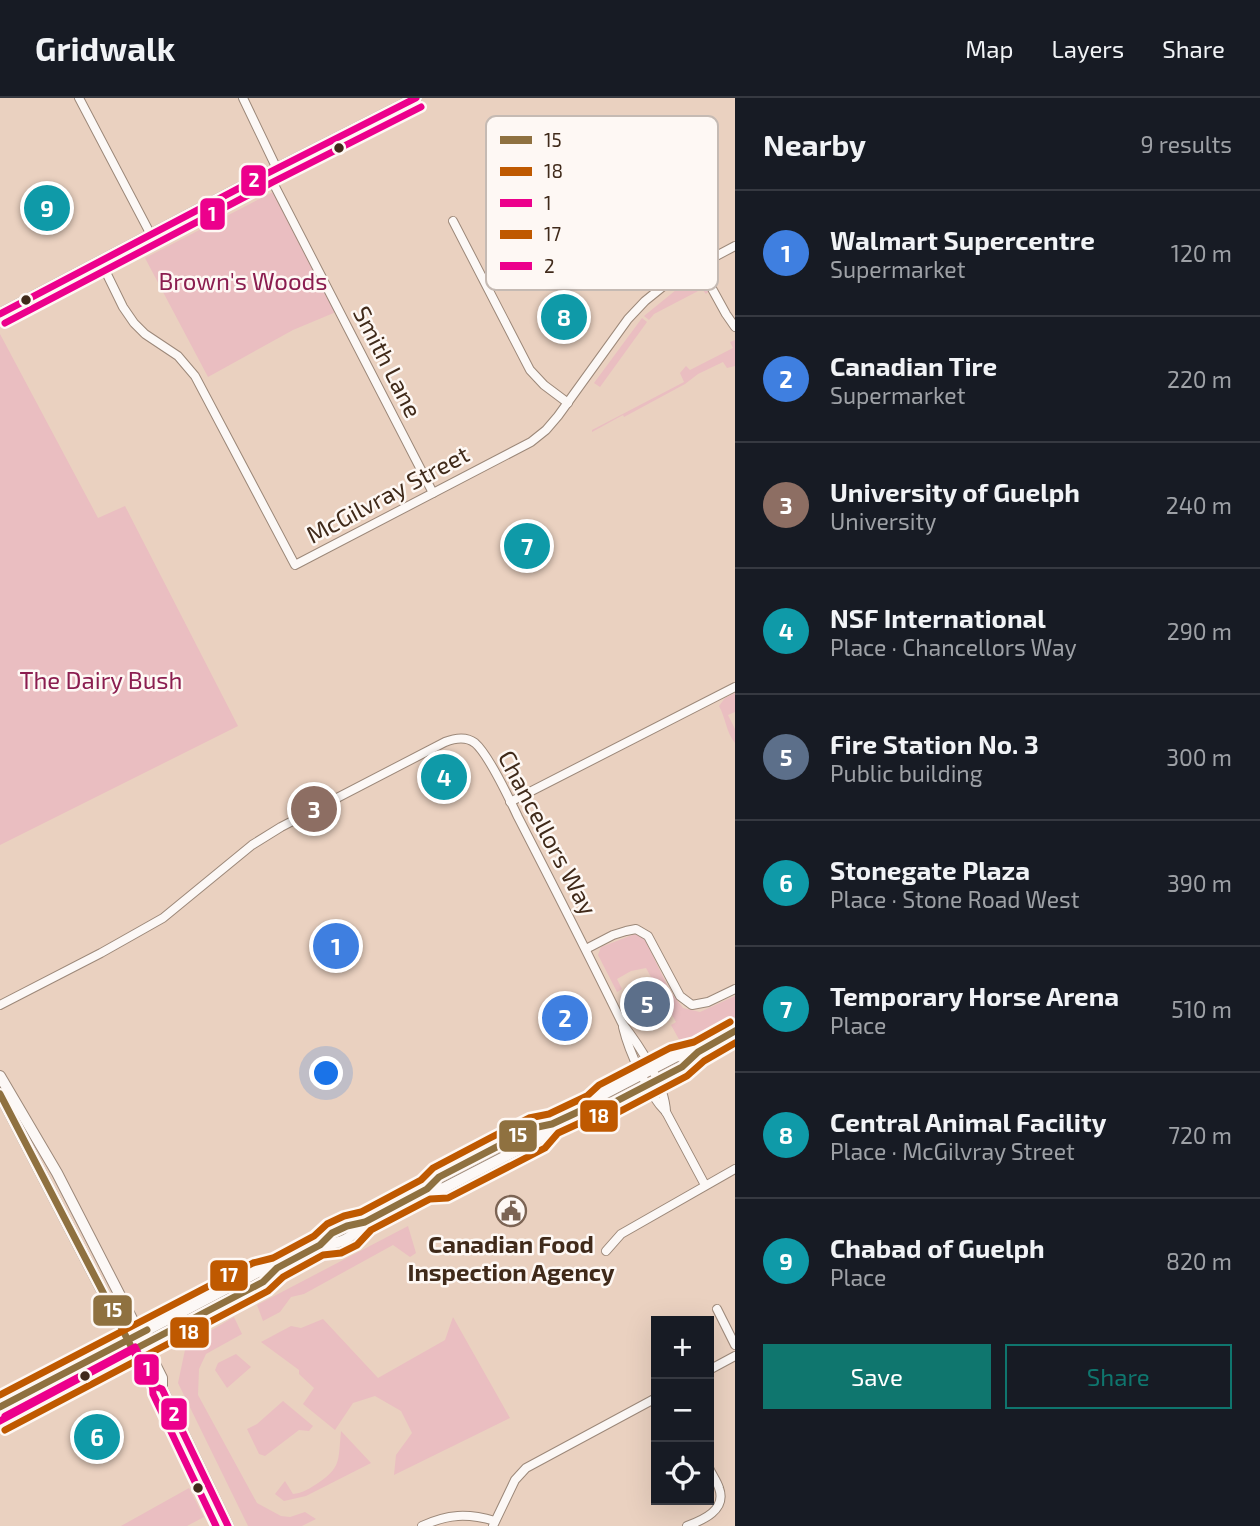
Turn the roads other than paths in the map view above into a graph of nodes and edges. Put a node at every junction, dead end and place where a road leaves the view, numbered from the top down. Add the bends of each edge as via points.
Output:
1 (79, 98) edge
2 (243, 98) edge
3 (416, 98) edge
4 (273, 171) junction
5 (453, 221) dead end
6 (151, 235) junction
7 (735, 246) edge
8 (718, 255) edge
9 (101, 262) junction
10 (486, 285) edge
11 (489, 290) edge
12 (659, 290) edge
13 (713, 290) edge
14 (0, 314) edge
15 (735, 327) edge
16 (568, 403) junction
17 (433, 493) junction
18 (735, 687) edge
19 (510, 802) junction
20 (586, 949) junction
21 (735, 989) edge
22 (0, 1005) edge
23 (735, 1031) edge
24 (0, 1076) edge
25 (649, 1077) junction
26 (0, 1094) edge
27 (735, 1169) edge
28 (705, 1185) junction
29 (606, 1251) dead end
30 (717, 1309) dead end
31 (143, 1339) junction
32 (131, 1345) junction
33 (735, 1345) edge
34 (735, 1356) edge
35 (714, 1367) edge
36 (162, 1389) junction
37 (23, 1394) junction
38 (651, 1401) edge
39 (0, 1407) edge
40 (16, 1412) junction
41 (0, 1421) edge
42 (714, 1478) edge
43 (494, 1523) edge
44 (228, 1526) edge
45 (422, 1526) edge
46 (687, 1526) edge

1 - 6 street
2 - 4 street, Smith Lane
3 - 4 main road
4 - 6 main road
4 - 17 street, Smith Lane
5 - 10 street
6 - 9 main road
7 - 8 street, McGilvray Street
9 - 14 main road
9 - 17 street, McGilvray Street via 134,323 178,356 195,376 295,565
11 - 16 street via 530,370
12 - 16 street, McGilvray Street via 639,306
13 - 15 street
16 - 17 street, McGilvray Street via 531,442
18 - 19 street
19 - 20 street, Chancellors Way
19 - 22 street, Chancellors Way via 477,745 464,738 445,741 281,827 163,918
20 - 21 street via 636,929 648,936 680,996 692,1005
20 - 25 street, Chancellors Way via 622,1023 636,1041
23 - 25 main road via 682,1066
24 - 31 main road via 57,1173
25 - 28 street, Chancellors Way via 657,1103
25 - 31 main road via 609,1105 593,1105 495,1147 365,1222 352,1236 258,1272
26 - 32 main road
27 - 28 street
28 - 29 street via 621,1234
30 - 33 street
31 - 32 main road
31 - 36 main road via 162,1378
32 - 36 main road via 151,1385
32 - 37 main road
32 - 40 main road
34 - 35 street
36 - 44 main road
37 - 39 main road
37 - 40 main road
38 - 43 street via 526,1468
40 - 41 main road
42 - 46 street via 721,1497 716,1510
43 - 45 street via 468,1515

